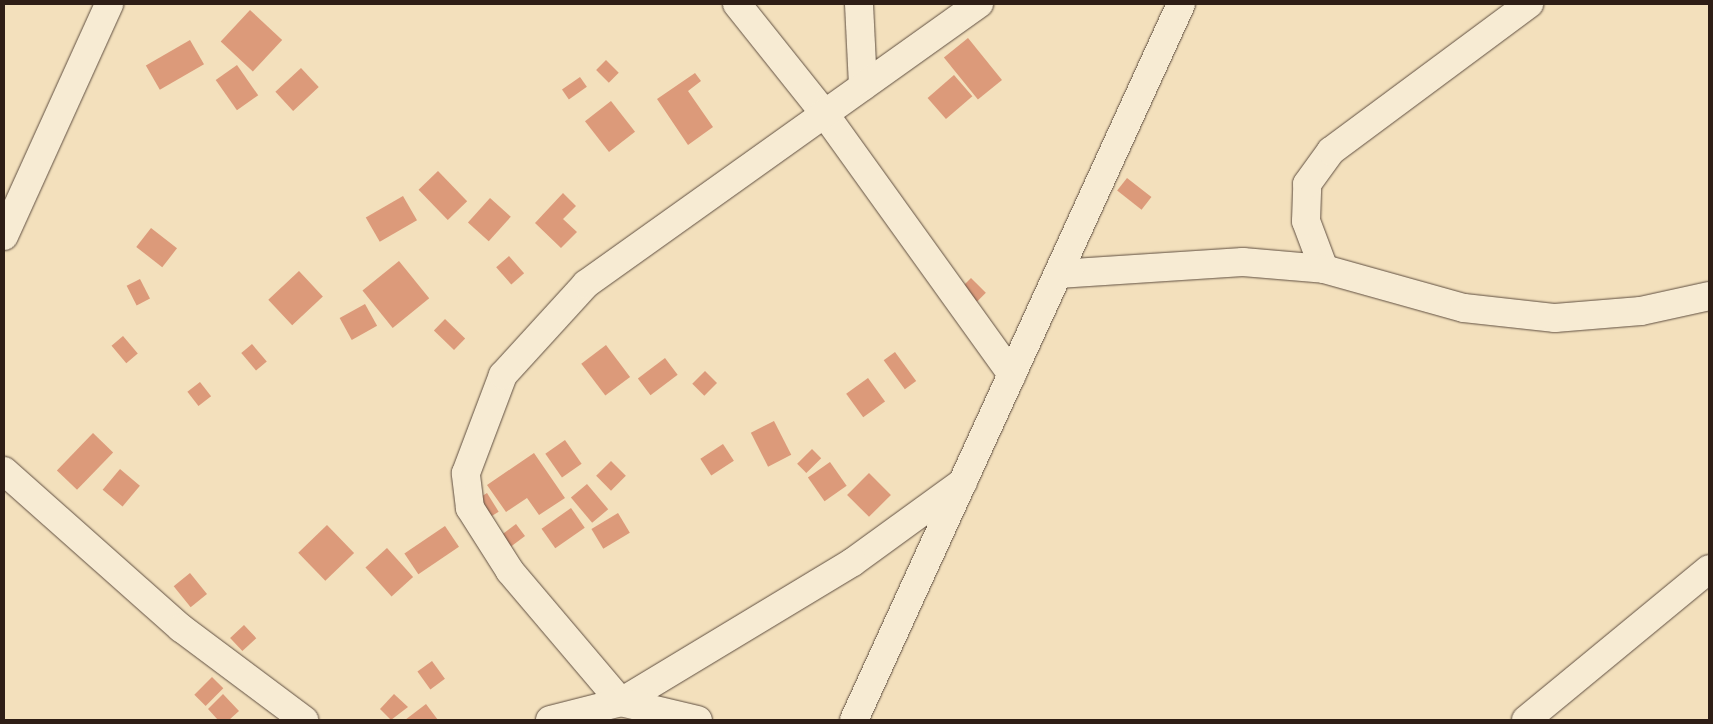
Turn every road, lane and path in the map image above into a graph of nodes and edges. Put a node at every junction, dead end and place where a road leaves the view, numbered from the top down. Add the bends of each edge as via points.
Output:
1 (109, 4) edge
2 (737, 4) edge
3 (859, 4) edge
4 (979, 4) edge
5 (1181, 4) edge
6 (1529, 4) edge
7 (862, 86) junction
8 (824, 113) junction
9 (4, 236) edge
10 (1324, 269) junction
11 (1058, 274) junction
12 (1709, 296) edge
13 (1012, 375) junction
14 (4, 470) edge
15 (962, 482) junction
16 (1709, 569) edge
17 (621, 702) junction
18 (304, 720) edge
19 (550, 720) edge
20 (698, 720) edge
21 (854, 720) edge
22 (1526, 720) edge

1 - 9 street
2 - 8 street
3 - 7 street
4 - 7 street
5 - 11 street
6 - 10 street via 1331,151 1307,184 1306,221
7 - 8 street
8 - 13 street
8 - 17 street via 586,284 503,375 466,473 470,508 510,571
10 - 11 street via 1243,262
10 - 12 street via 1464,308 1554,318 1641,311
11 - 13 street
13 - 15 street
14 - 18 street via 181,628
15 - 17 street via 853,562
15 - 21 street
16 - 22 street
17 - 19 street
17 - 20 street

